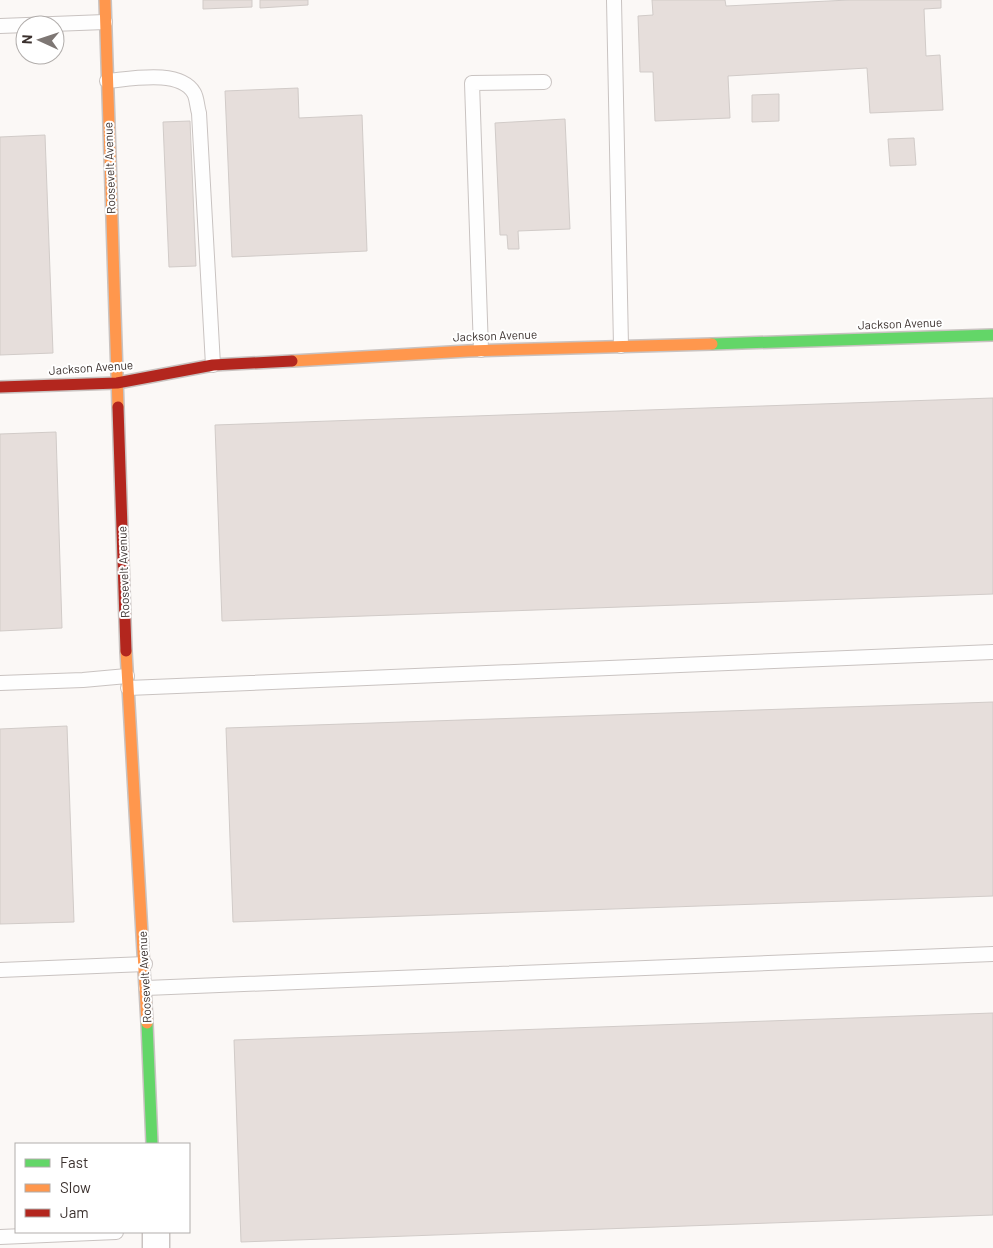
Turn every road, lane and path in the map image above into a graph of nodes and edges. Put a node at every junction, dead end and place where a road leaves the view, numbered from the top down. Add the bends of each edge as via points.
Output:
1 (105, 0) edge
2 (614, 0) edge
3 (105, 22) junction
4 (0, 26) edge
5 (107, 81) junction
6 (544, 82) dead end
7 (993, 335) edge
8 (621, 346) junction
9 (481, 350) junction
10 (213, 365) junction
11 (117, 382) junction
12 (0, 387) edge
13 (993, 652) edge
14 (128, 682) junction
15 (0, 683) edge
16 (993, 954) edge
17 (145, 964) junction
18 (0, 970) edge
19 (146, 988) junction
20 (152, 1143) edge
21 (93, 1233) edge
22 (156, 1233) edge
23 (0, 1237) edge
24 (156, 1248) edge

1 - 3 street, Roosevelt Avenue
2 - 8 lane
3 - 4 lane
3 - 5 street, Roosevelt Avenue
5 - 10 lane via 162,77 183,82 194,93 199,113
5 - 11 street, Roosevelt Avenue
6 - 9 lane via 472,84
7 - 8 street, Jackson Avenue
8 - 9 street, Jackson Avenue
9 - 10 street, Jackson Avenue
10 - 11 street, Jackson Avenue
11 - 12 street, Jackson Avenue
11 - 14 street, Roosevelt Avenue
13 - 14 lane
14 - 15 lane
14 - 17 street, Roosevelt Avenue
16 - 19 lane
17 - 18 lane
17 - 19 street, Roosevelt Avenue
19 - 20 street, Roosevelt Avenue
21 - 23 lane
22 - 24 street

